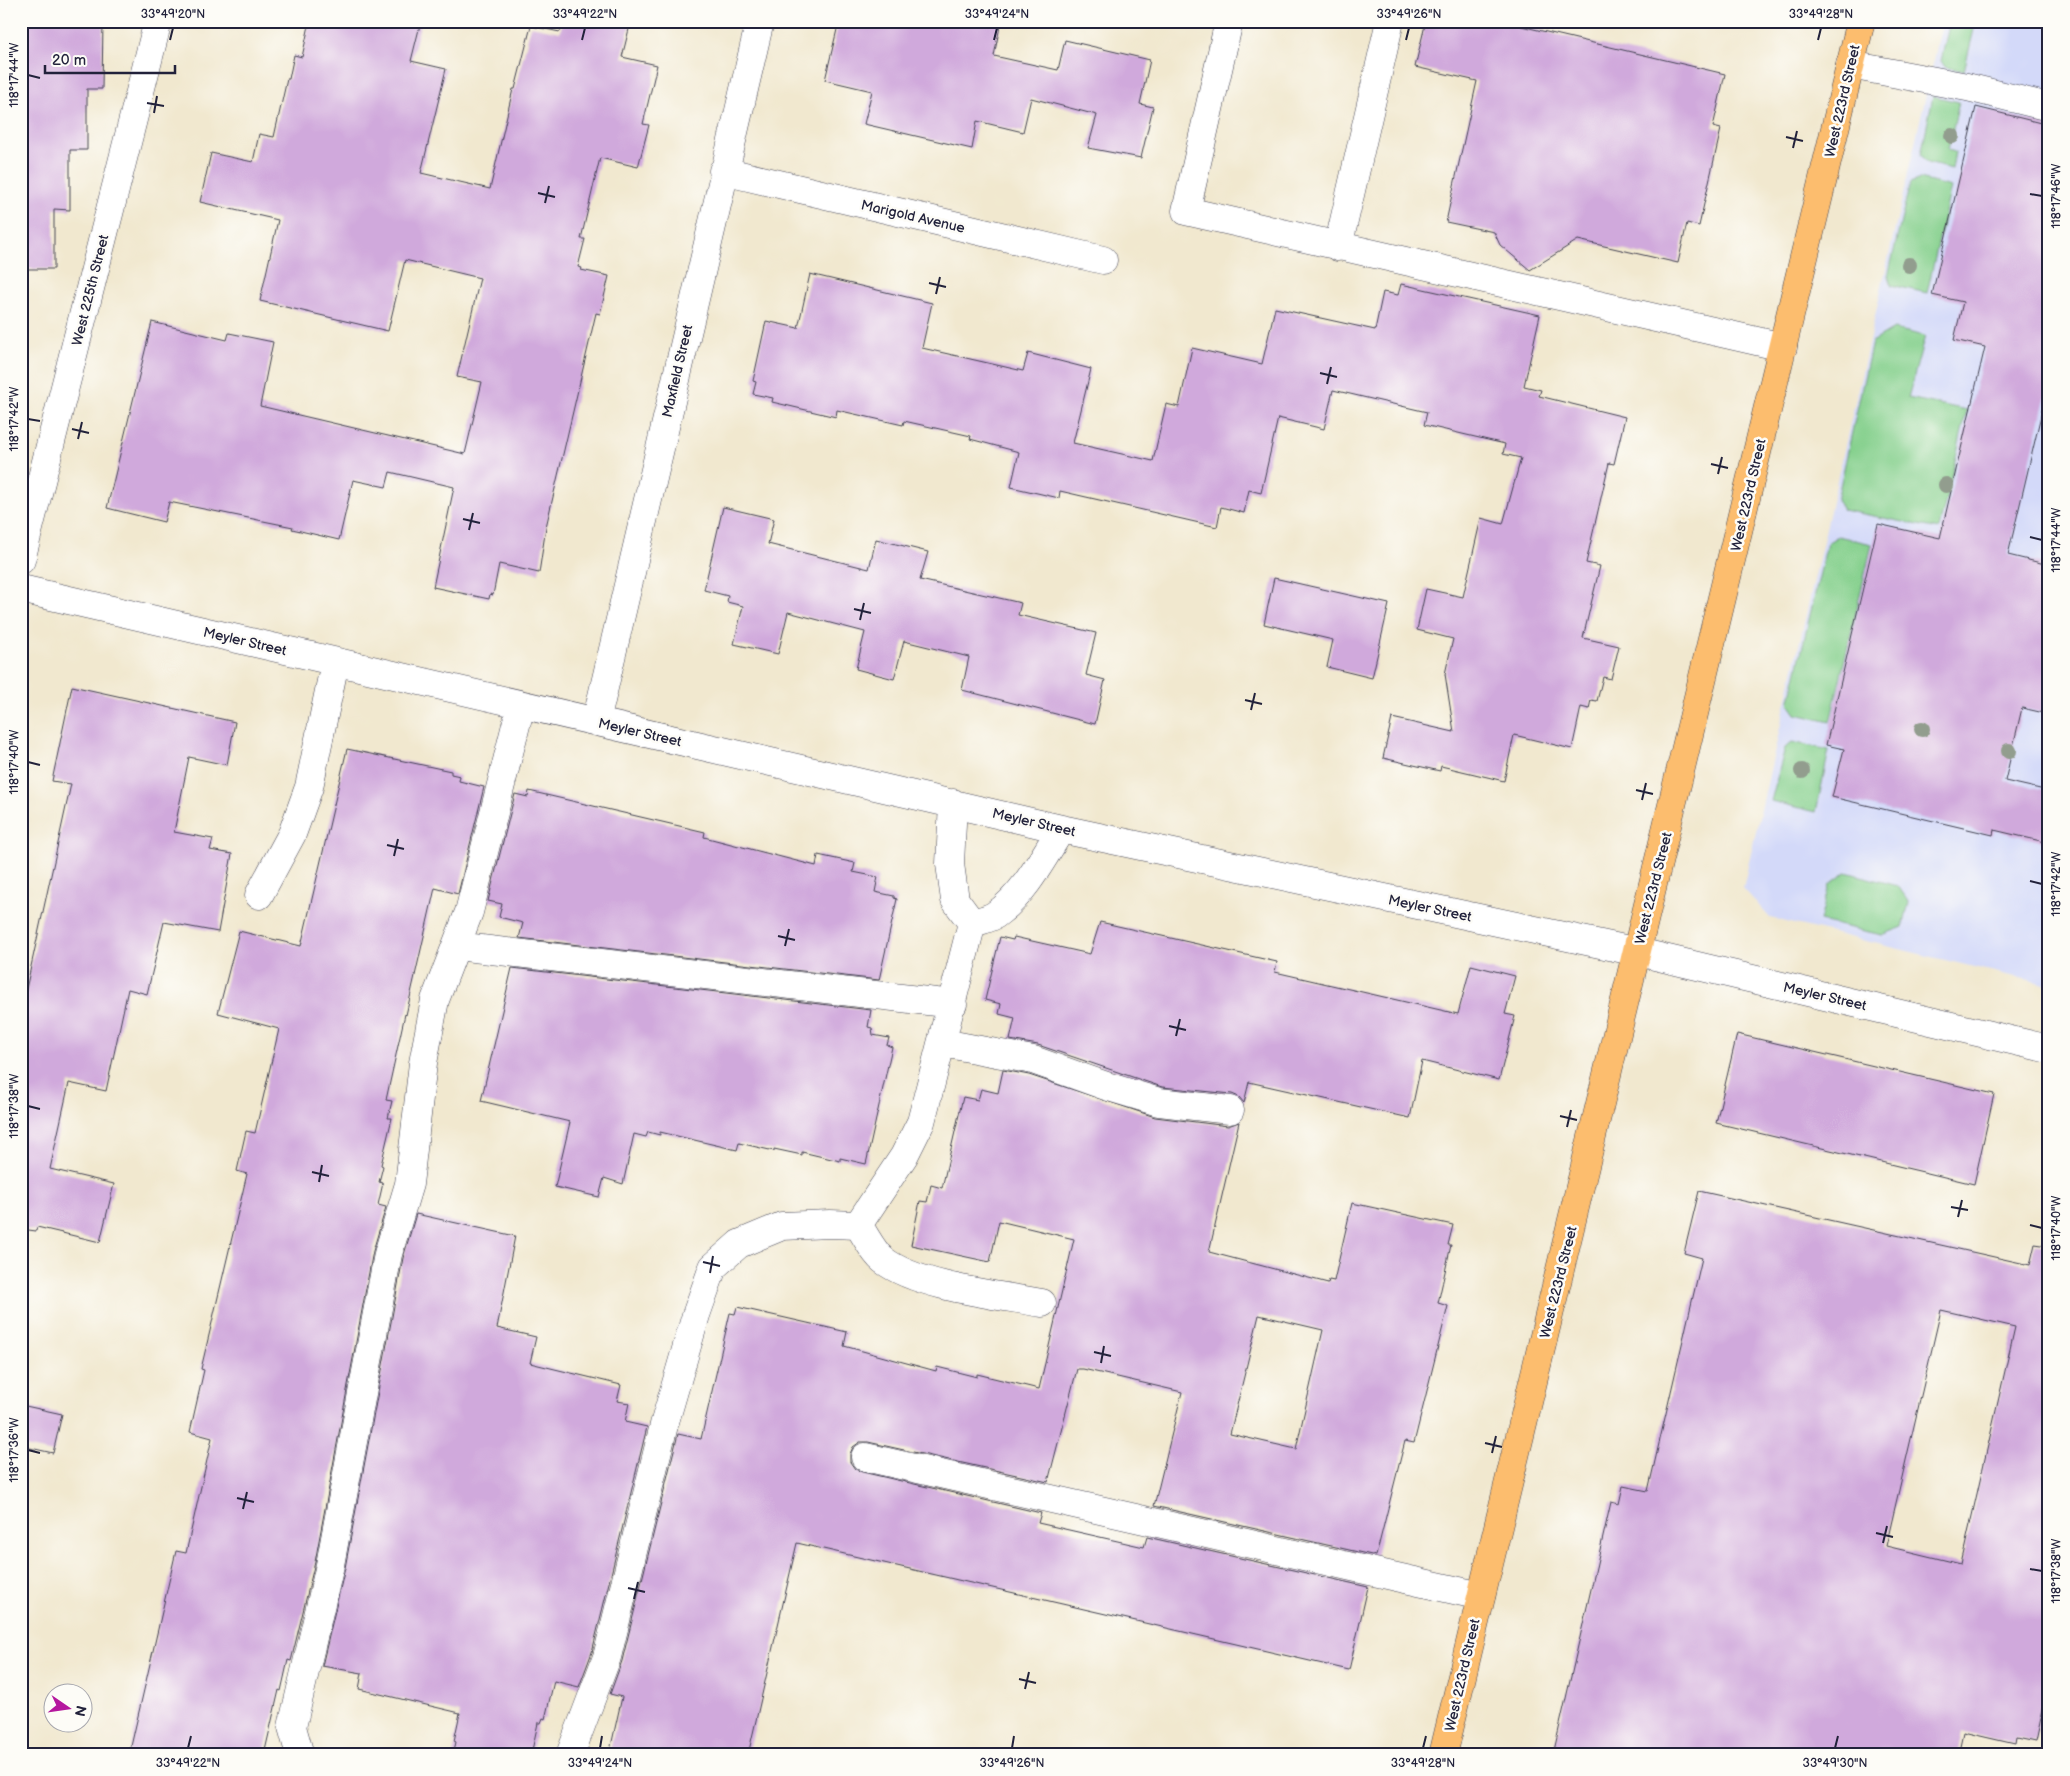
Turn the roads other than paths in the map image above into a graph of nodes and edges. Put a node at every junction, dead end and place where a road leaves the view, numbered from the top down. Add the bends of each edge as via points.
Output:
1 (158, 21) edge
2 (760, 21) edge
3 (1230, 21) edge
4 (1390, 21) edge
5 (1861, 21) edge
6 (1850, 65) junction
7 (2049, 107) edge
8 (724, 171) junction
9 (1338, 246) junction
10 (1103, 260) dead end
11 (1783, 348) junction
12 (21, 560) edge
13 (21, 589) edge
14 (335, 662) junction
15 (521, 705) junction
16 (596, 722) junction
17 (953, 803) junction
18 (1061, 829) junction
19 (259, 895) dead end
20 (972, 923) junction
21 (456, 946) junction
22 (1638, 952) junction
23 (953, 1004) junction
24 (942, 1043) junction
25 (2049, 1049) edge
26 (1230, 1110) dead end
27 (858, 1225) junction
28 (1042, 1303) dead end
29 (865, 1457) dead end
30 (1481, 1596) junction
31 (300, 1755) edge
32 (570, 1755) edge
33 (1443, 1755) edge

1 - 12 street, West 225th Street
2 - 8 street, Maxfield Street
3 - 9 street via 1186,212
4 - 9 street
5 - 6 main road, West 223rd Street
6 - 7 street via 1967,87
6 - 11 main road, West 223rd Street
8 - 10 street, Marigold Avenue
8 - 16 street, Maxfield Street
9 - 11 street
11 - 22 main road, West 223rd Street
13 - 14 street, Meyler Street
14 - 15 street, Meyler Street
14 - 19 street via 309,788 292,834
15 - 16 street, Meyler Street
15 - 21 street via 469,912
16 - 17 street, Meyler Street
17 - 18 street, Meyler Street
17 - 20 street via 950,864 955,900
18 - 20 street via 1019,892 994,916
18 - 22 street, Meyler Street
20 - 23 street
21 - 23 street
21 - 31 street via 435,1000 423,1063 409,1184 388,1254 330,1565 292,1727
22 - 25 street, Meyler Street
22 - 30 main road, West 223rd Street
23 - 24 street
24 - 26 street via 1034,1060 1159,1102
24 - 27 street via 921,1122 904,1156
27 - 28 street via 882,1259 904,1273 927,1281
27 - 32 street via 782,1226 739,1244 713,1267 664,1425 606,1657
29 - 30 street
30 - 33 main road, West 223rd Street

